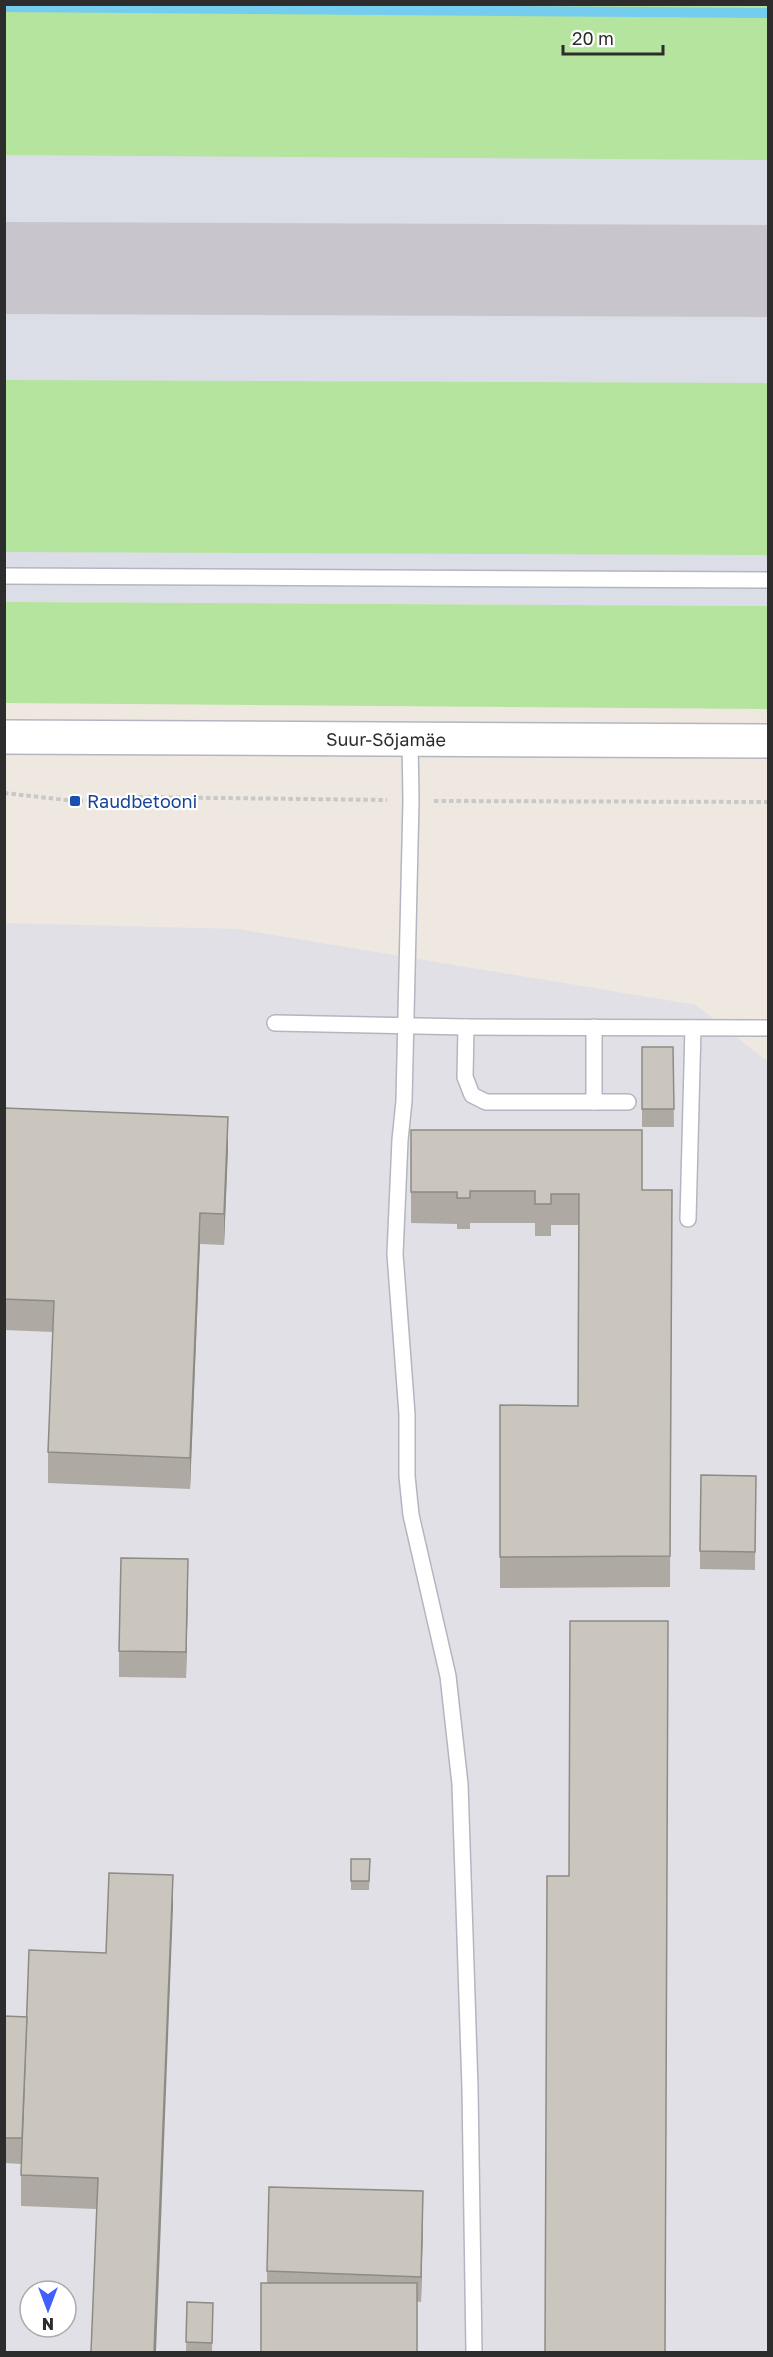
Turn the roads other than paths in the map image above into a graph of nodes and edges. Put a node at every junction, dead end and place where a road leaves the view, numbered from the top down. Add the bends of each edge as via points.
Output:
1 (4, 576) edge
2 (768, 580) edge
3 (4, 736) edge
4 (410, 739) junction
5 (768, 741) edge
6 (275, 1023) dead end
7 (406, 1026) junction
8 (466, 1027) junction
9 (594, 1027) junction
10 (693, 1028) junction
11 (768, 1029) edge
12 (594, 1102) junction
13 (628, 1102) dead end
14 (688, 1219) dead end
15 (474, 2352) edge

1 - 2 lane
3 - 4 main road, Suur-Sõjamäe
4 - 5 main road, Suur-Sõjamäe
4 - 7 lane
6 - 7 lane
7 - 8 lane
7 - 15 lane via 395,1254 406,1414 406,1476 411,1515 448,1676 460,1784
8 - 9 lane
8 - 12 lane via 465,1077 472,1095 486,1102
9 - 10 lane
9 - 12 lane
10 - 11 lane
10 - 14 lane
12 - 13 lane

